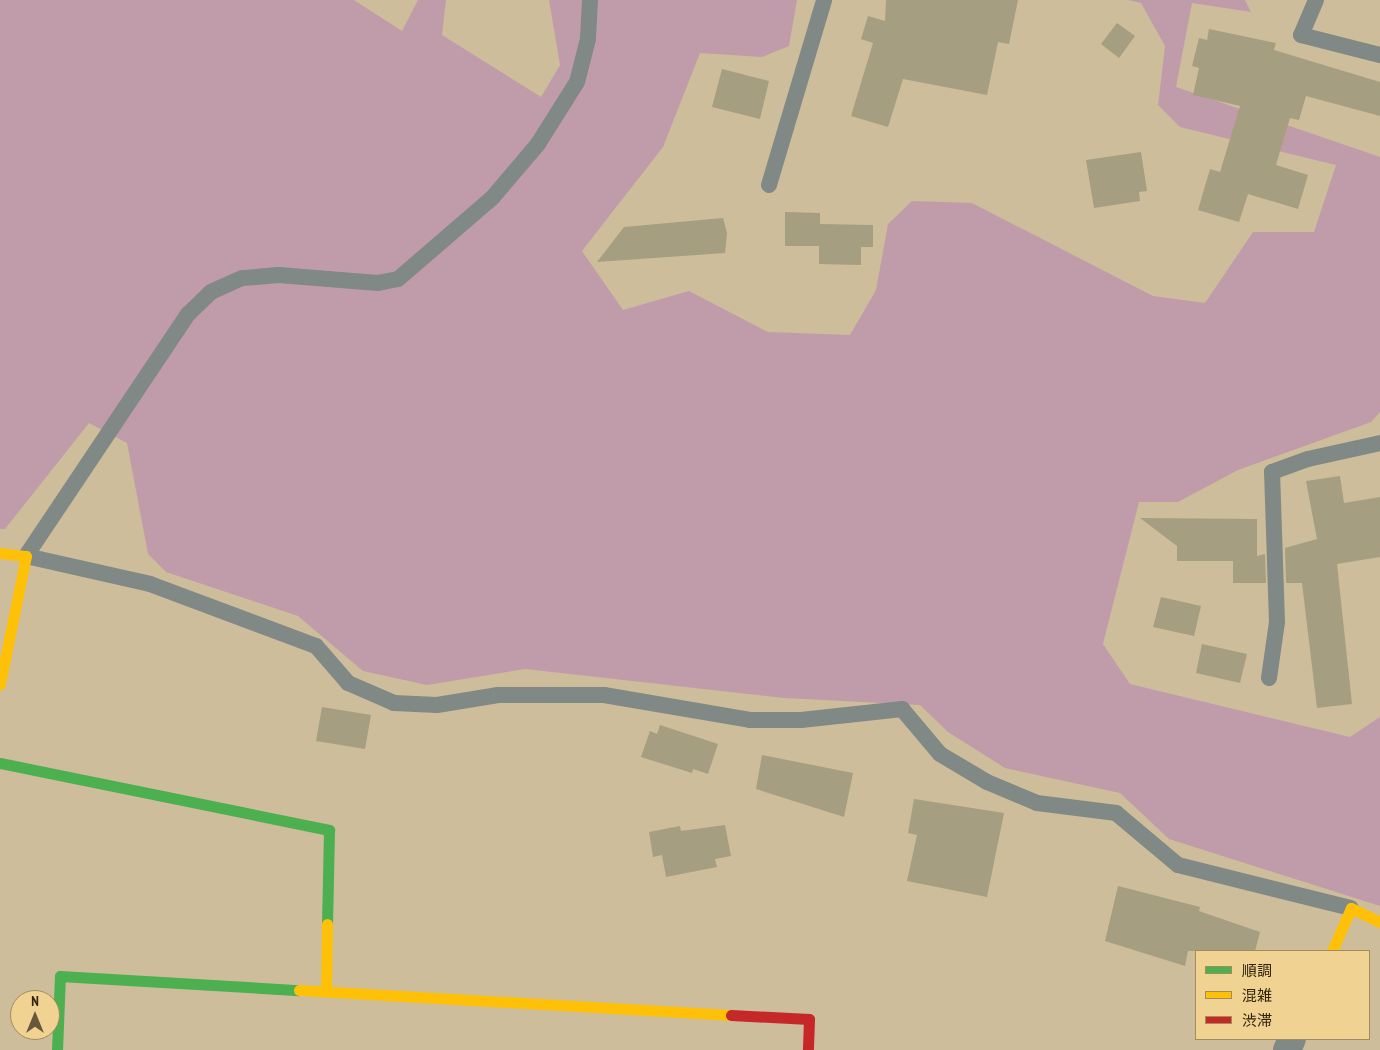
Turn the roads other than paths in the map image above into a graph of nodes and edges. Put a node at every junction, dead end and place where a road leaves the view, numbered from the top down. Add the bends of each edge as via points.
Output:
1 (590, 0) edge
2 (824, 0) edge
3 (1316, 0) edge
4 (1380, 56) edge
5 (768, 185) dead end
6 (1380, 444) edge
7 (0, 554) edge
8 (26, 556) junction
9 (1269, 678) dead end
10 (0, 684) edge
11 (0, 763) edge
12 (1351, 908) junction
13 (1380, 922) edge
14 (1332, 950) edge
15 (326, 989) junction
16 (57, 1050) edge
17 (808, 1050) edge

1 - 8 lane via 588,39 577,82 538,144 492,198 398,279 378,283 278,275 242,278 211,292 188,314
2 - 5 lane
3 - 4 lane via 1301,35
6 - 9 lane via 1308,459 1272,472 1278,622
7 - 8 street
8 - 10 street
8 - 12 lane via 150,584 316,646 348,683 394,703 437,705 498,695 604,695 750,720 801,720 902,709 940,754 988,782 1037,803 1116,813 1178,865
11 - 15 street via 329,830
12 - 13 street
12 - 14 street
15 - 16 street via 60,976
15 - 17 street via 809,1020

